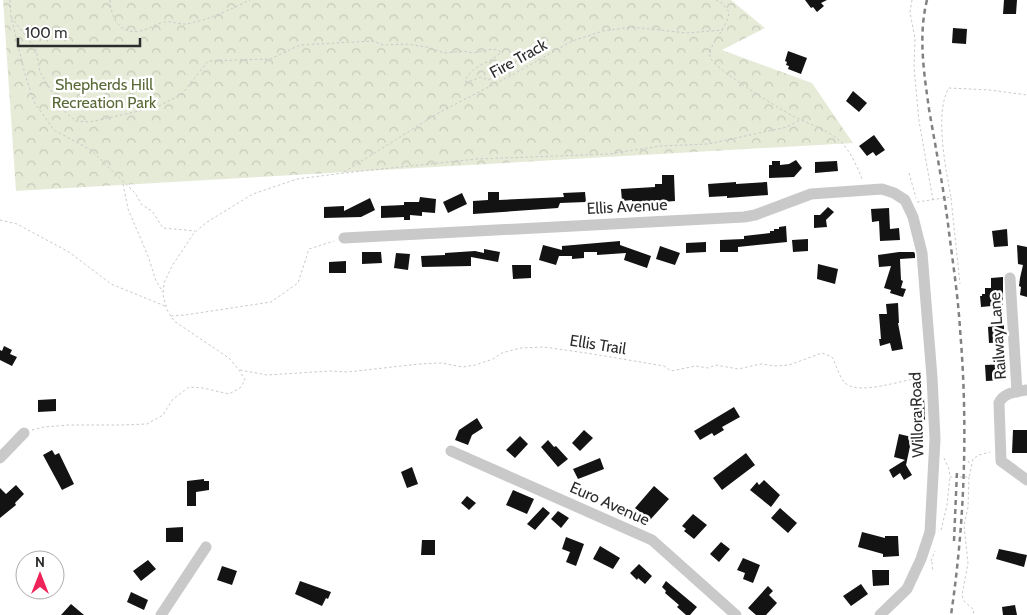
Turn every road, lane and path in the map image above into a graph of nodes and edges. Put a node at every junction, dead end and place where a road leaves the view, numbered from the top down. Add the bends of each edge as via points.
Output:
1 (10, 0) edge
2 (110, 0) edge
3 (250, 0) edge
4 (716, 0) edge
5 (912, 0) edge
6 (11, 17) junction
7 (723, 30) junction
8 (539, 60) junction
9 (1027, 95) edge
10 (344, 172) dead end
11 (909, 173) dead end
12 (123, 183) junction
13 (864, 190) junction
14 (951, 197) junction
15 (933, 200) junction
16 (911, 201) junction
17 (913, 216) junction
18 (0, 220) edge
19 (196, 231) dead end
20 (344, 238) joint
21 (1010, 278) dead end
22 (960, 284) dead end
23 (163, 292) dead end
24 (165, 306) dead end
25 (170, 316) dead end
26 (239, 370) dead end
27 (932, 377) junction
28 (1017, 392) edge
29 (24, 433) dead end
30 (1000, 449) junction
31 (451, 451) dead end
32 (934, 453) junction
33 (0, 458) edge
34 (968, 461) dead end
35 (971, 465) junction
36 (969, 477) junction
37 (1027, 480) edge
38 (206, 546) dead end
39 (932, 561) dead end
40 (933, 572) dead end
41 (161, 615) edge
42 (736, 615) edge
43 (880, 615) edge
44 (974, 615) edge

1 - 6 path
2 - 3 path via 117,24 128,31 140,31 162,22 183,24 200,20
4 - 7 path via 729,12 729,21
5 - 15 path via 910,12 919,121
6 - 8 path via 36,49 40,72 66,113 76,121 90,122 157,107 182,94 208,61 270,60 300,45 373,41 383,45 427,47 444,53 501,52 470,72 465,81 468,82 481,77 488,80 534,58
6 - 12 path via 34,102 54,130 91,150
7 - 8 path, Fire Track via 687,33 631,26 572,41
7 - 13 path via 711,47 710,56 714,63 791,115 837,139 857,167
8 - 10 path, Fire Track via 440,112
9 - 14 path via 949,88 943,108 942,135
11 - 16 path
12 - 19 path via 135,193 142,205 156,215 163,228
12 - 23 path via 128,209
13 - 16 street, Ellis Avenue via 882,189
13 - 20 street, Ellis Avenue via 811,194 744,216
14 - 15 path
14 - 22 path
15 - 16 path
16 - 17 street, Willora Road
16 - 17 path via 919,215
17 - 27 street, Willora Road via 922,253
18 - 24 path via 17,224 69,252 111,284
20 - 25 path via 309,249 298,283 271,302
21 - 28 street, Railway Lane
26 - 27 path, Ellis Trail via 267,375 348,372 441,363 462,367 493,359 511,350 544,347 664,366 671,371 696,366 738,369 761,364 789,365 822,353 832,357 843,381 862,388
27 - 32 street, Willora Road
28 - 30 street via 1001,397 999,403
29 - 33 street
30 - 35 path via 979,454 972,459
30 - 37 street via 1001,461
31 - 42 street, Euro Avenue via 652,540
32 - 36 path via 943,456 950,477
32 - 43 street, Willora Road via 930,532 907,590
34 - 35 path
35 - 36 path
36 - 44 path via 964,526 968,563 962,595 974,610
38 - 41 street
39 - 40 path

